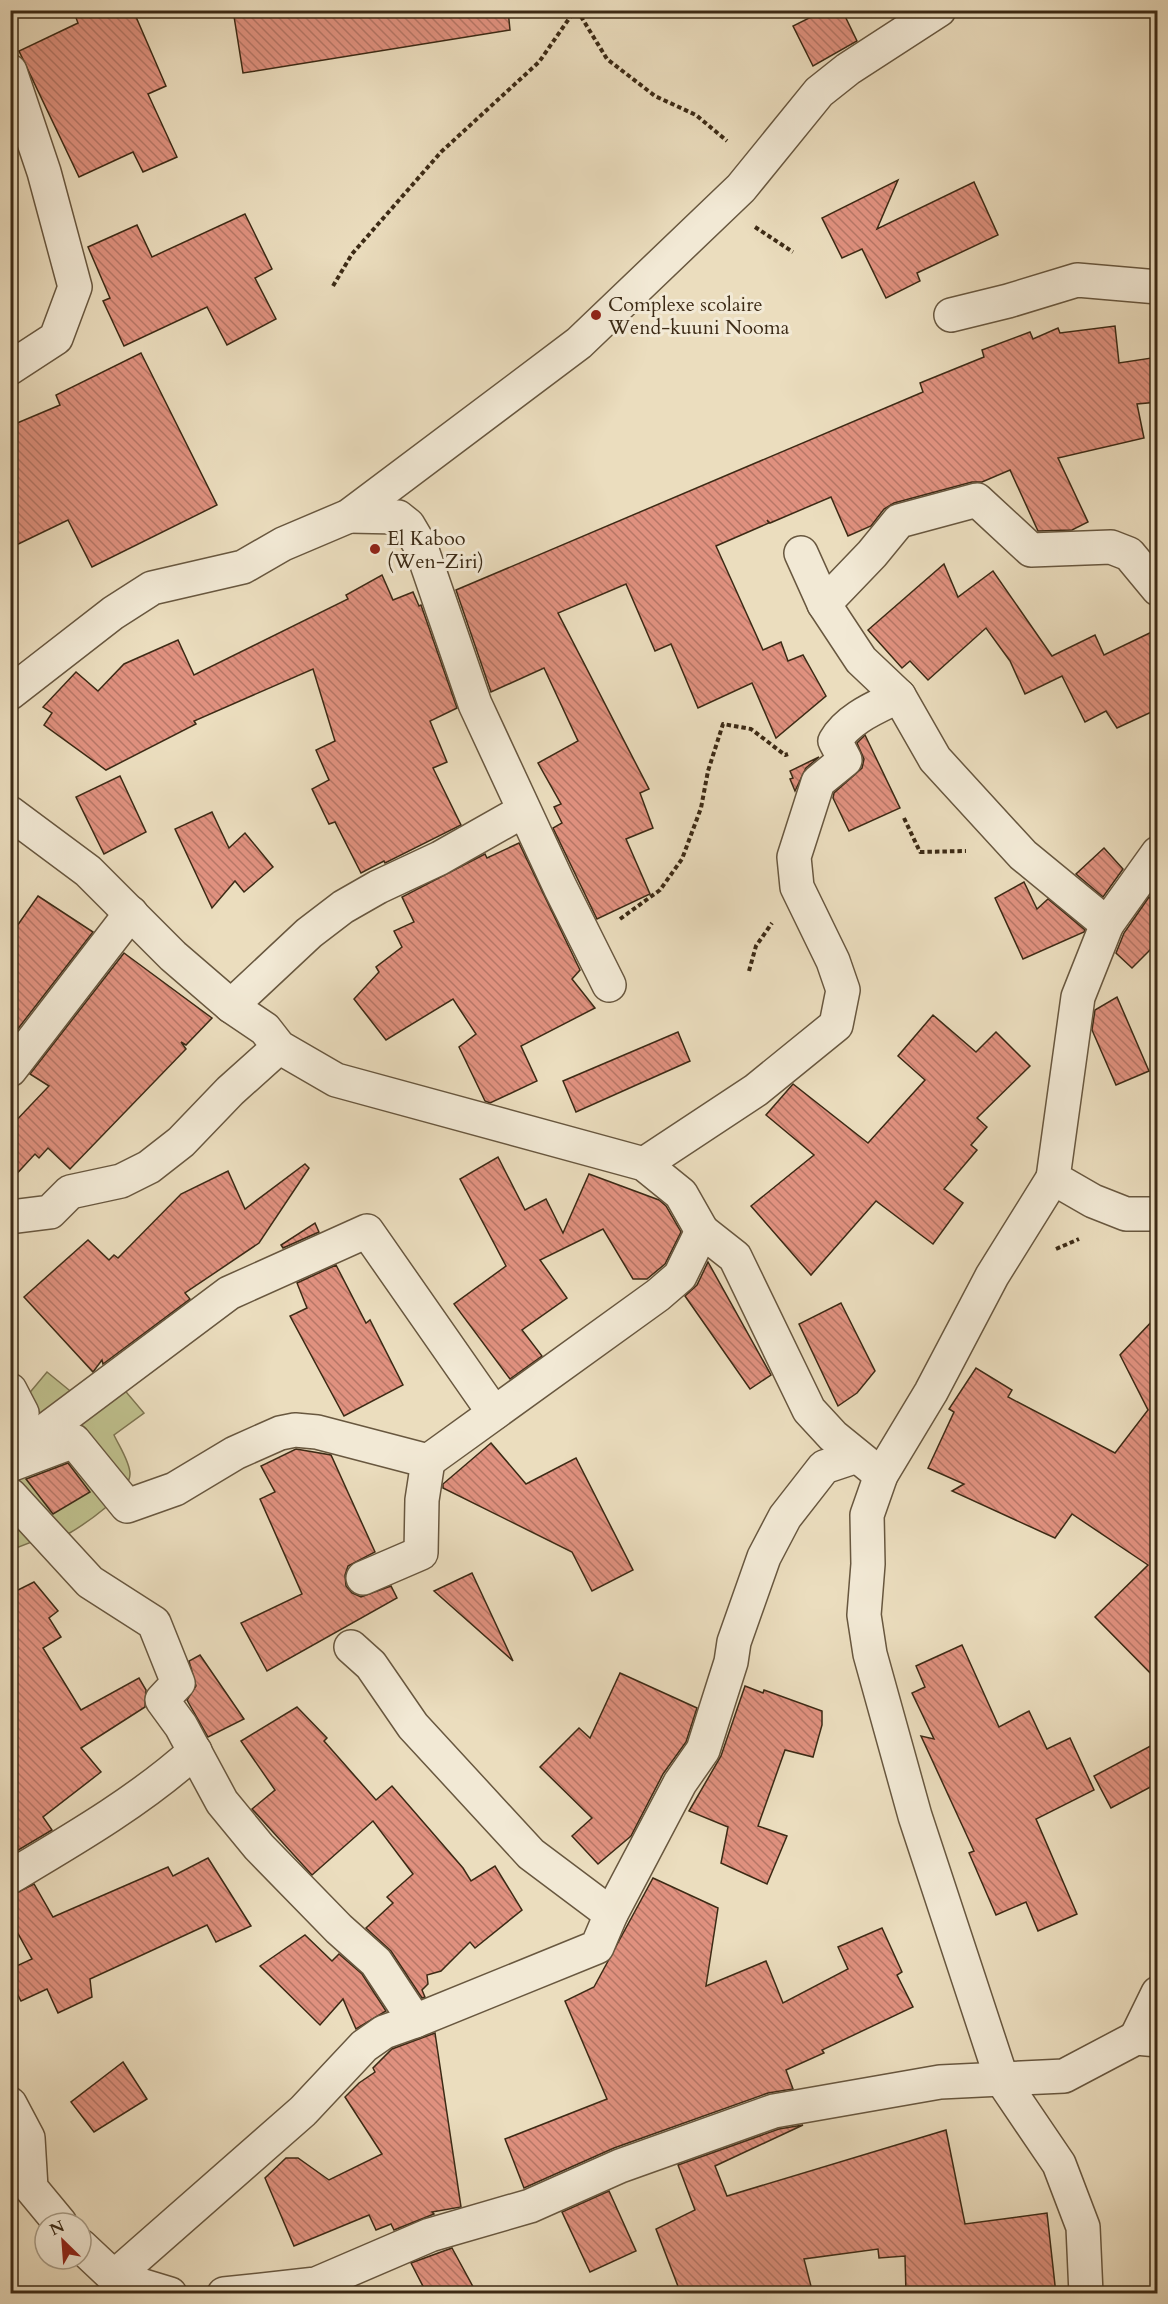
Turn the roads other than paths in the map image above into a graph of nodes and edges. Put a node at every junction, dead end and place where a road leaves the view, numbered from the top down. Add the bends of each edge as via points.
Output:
1 (939, 10) edge
2 (10, 71) edge
3 (1158, 287) edge
4 (951, 315) dead end
5 (10, 368) edge
6 (349, 516) junction
7 (801, 553) dead end
8 (1158, 589) edge
9 (824, 604) junction
10 (10, 693) edge
11 (899, 696) junction
12 (523, 811) junction
13 (10, 813) edge
14 (1158, 853) edge
15 (131, 913) junction
16 (1107, 924) junction
17 (609, 986) dead end
18 (231, 1006) junction
19 (279, 1047) junction
20 (10, 1070) edge
21 (644, 1164) junction
22 (1053, 1178) junction
23 (1147, 1214) edge
24 (10, 1218) edge
25 (702, 1232) junction
26 (10, 1390) edge
27 (494, 1413) junction
28 (10, 1435) edge
29 (10, 1457) edge
30 (428, 1461) junction
31 (10, 1465) edge
32 (869, 1466) junction
33 (10, 1495) edge
34 (363, 1578) dead end
35 (351, 1647) dead end
36 (195, 1751) junction
37 (10, 1877) edge
38 (611, 1914) junction
39 (1158, 1993) edge
40 (415, 2020) junction
41 (1147, 2039) edge
42 (1002, 2080) junction
43 (10, 2104) edge
44 (21, 2193) edge
45 (44, 2211) edge
46 (93, 2257) edge
47 (114, 2277) junction
48 (170, 2294) edge
49 (224, 2294) edge
50 (1086, 2294) edge

1 - 6 street via 819,92 741,189 579,343
2 - 5 street via 44,172 75,287 56,338
3 - 4 street via 1077,280
6 - 10 street via 243,567 152,588 113,613
6 - 12 street via 398,517 408,525 428,568 475,705
7 - 9 street
8 - 9 street via 1129,554 1111,547 1031,550 977,500 899,520
9 - 11 street via 861,660
11 - 16 street via 935,759 1023,855
11 - 21 street via 858,717 840,733 835,741 845,760 818,782 794,857 797,887 843,990 836,1025 756,1090
12 - 17 street
12 - 18 street via 343,907 309,933
13 - 15 street via 88,871
14 - 16 street
15 - 18 street
15 - 20 street
16 - 22 street via 1078,997
18 - 19 street via 266,1029
19 - 21 street via 336,1080
19 - 24 street via 150,1167 120,1181 70,1192 50,1212
21 - 25 street via 681,1194
22 - 23 street via 1126,1214
22 - 32 street via 992,1276 931,1392
25 - 27 street via 680,1276
25 - 32 street via 735,1257 809,1410
26 - 28 street via 22,1413
27 - 29 street via 367,1231 230,1293
27 - 30 street
30 - 31 street via 296,1430 235,1453 175,1489 127,1506 74,1441
30 - 34 street via 422,1500 421,1553
32 - 38 street via 825,1467 785,1517 764,1557 734,1642 703,1750 680,1783
32 - 42 street via 864,1615 870,1654 915,1816
33 - 36 street via 90,1582 154,1623 178,1683 162,1700
35 - 38 street via 371,1665 413,1726 531,1854
36 - 37 street via 171,1772
36 - 40 street via 222,1802 260,1847 376,1962
38 - 40 street via 597,1947
39 - 41 street
40 - 47 street via 384,2032 364,2046 303,2111
41 - 42 street via 1064,2076
42 - 49 street via 940,2082 774,2111 620,2166 530,2206 430,2235 316,2283
42 - 50 street via 1059,2164 1083,2227
43 - 44 street via 28,2138
44 - 45 street
46 - 47 street
47 - 48 street

